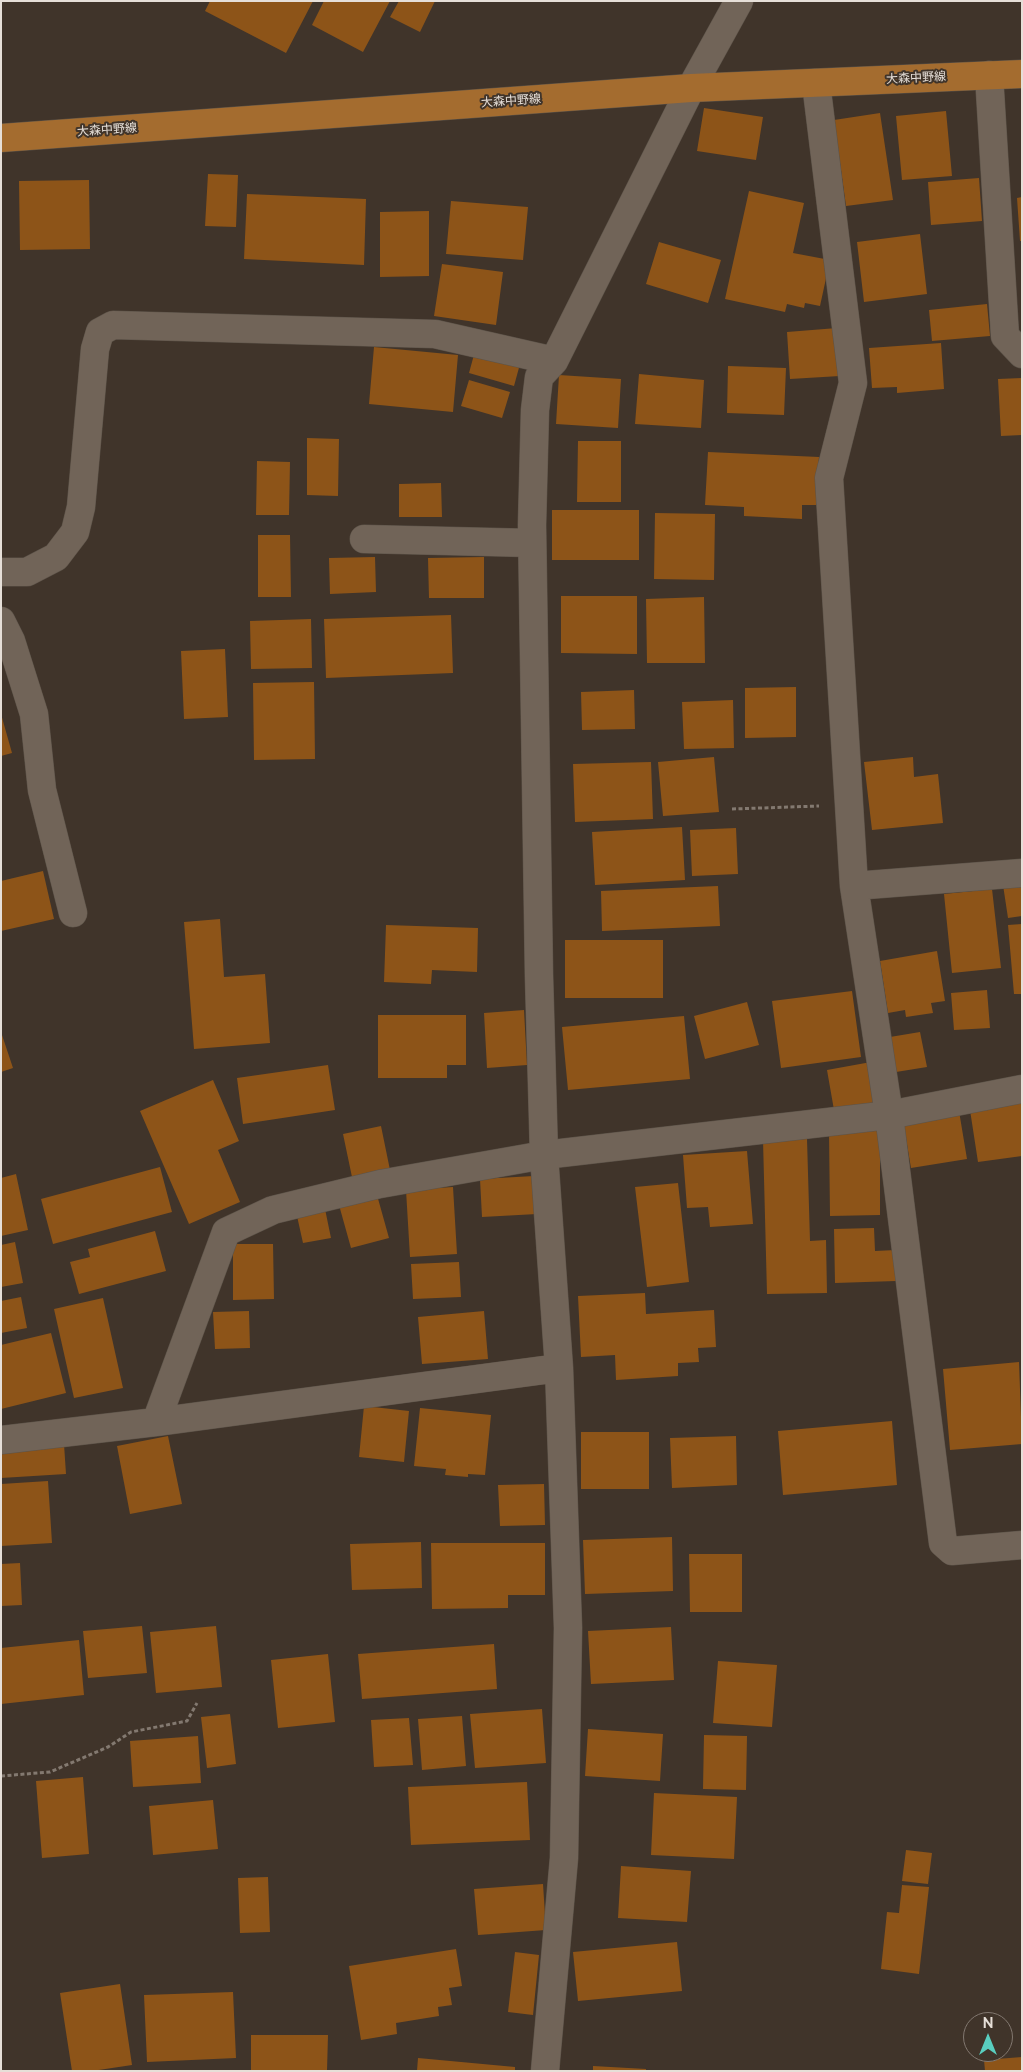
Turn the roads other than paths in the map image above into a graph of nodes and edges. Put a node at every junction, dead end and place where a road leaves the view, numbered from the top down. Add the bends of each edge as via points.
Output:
1 (739, 1) edge
2 (1022, 74) edge
3 (989, 75) junction
4 (816, 83) junction
5 (691, 88) junction
6 (1, 138) edge
7 (1022, 354) edge
8 (554, 361) junction
9 (364, 539) dead end
10 (532, 542) junction
11 (1, 572) edge
12 (1, 621) edge
13 (1022, 873) edge
14 (854, 886) junction
15 (73, 913) dead end
16 (1022, 1089) edge
17 (889, 1115) junction
18 (544, 1156) junction
19 (560, 1368) junction
20 (156, 1422) junction
21 (1, 1440) edge
22 (1022, 1546) edge
23 (545, 2071) edge

1 - 5 street
2 - 3 main road, 大森中野線
3 - 4 main road, 大森中野線
3 - 7 street via 1005,336
4 - 5 main road, 大森中野線
4 - 14 street via 853,383 829,478
5 - 6 main road, 大森中野線
5 - 8 street
8 - 10 street via 539,377 535,410
8 - 11 street via 434,334 113,325 100,332 96,349 81,507 75,532 56,557 49,561 27,572
9 - 10 street
10 - 18 street
12 - 15 street via 34,714 42,790
13 - 14 street
14 - 17 street
16 - 17 street
17 - 18 street
17 - 22 street via 943,1543 952,1551
18 - 19 street
18 - 20 street via 380,1184 273,1210 226,1232
19 - 20 street
19 - 23 street via 568,1628 564,1858
20 - 21 street

